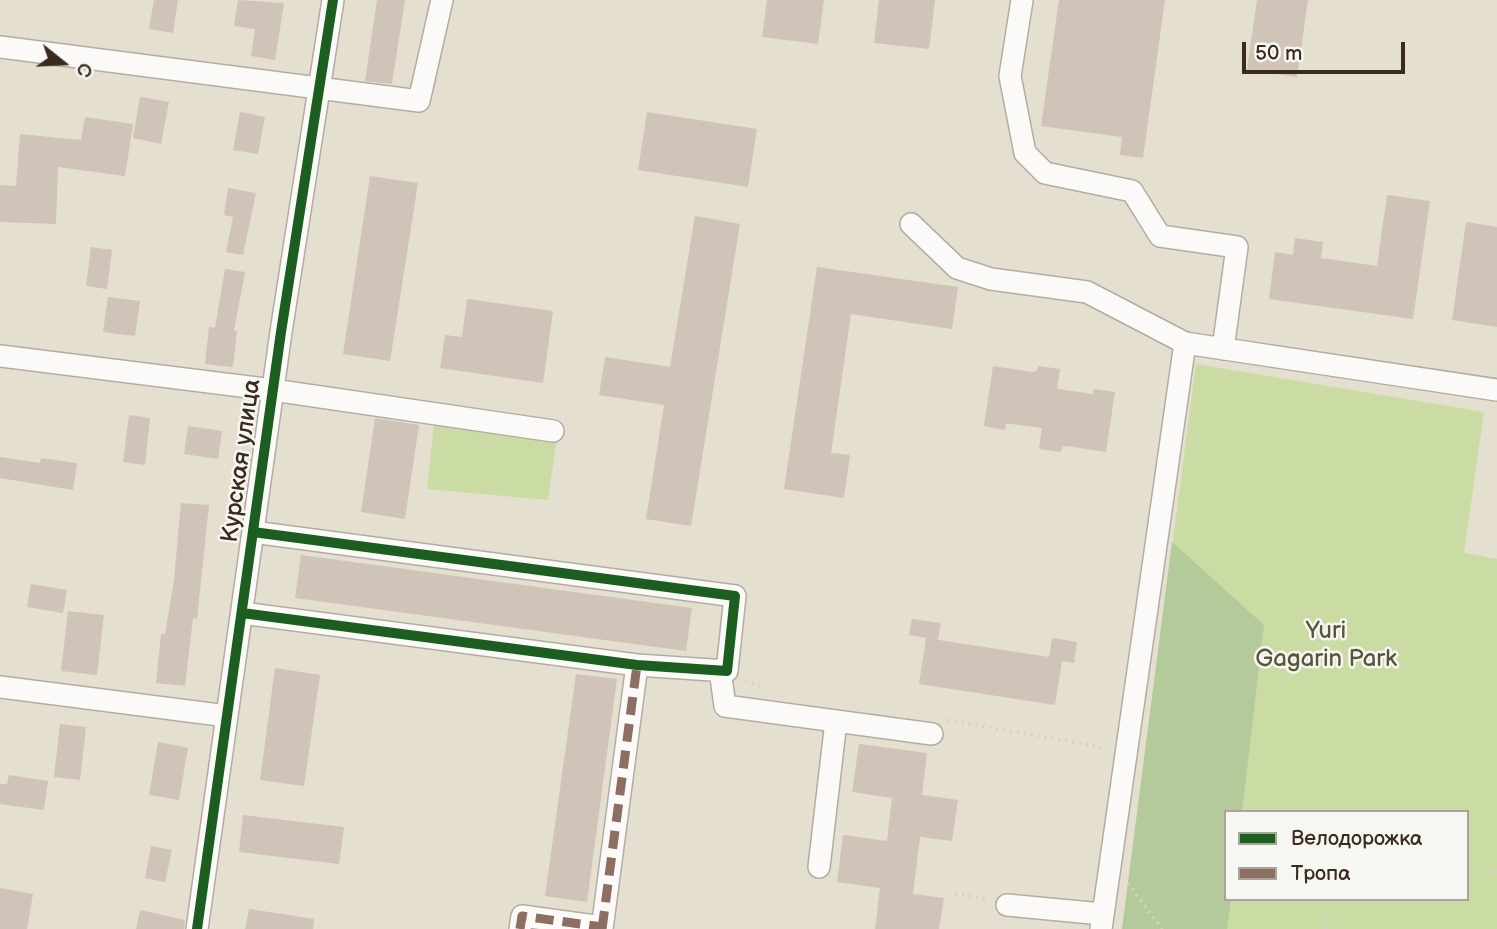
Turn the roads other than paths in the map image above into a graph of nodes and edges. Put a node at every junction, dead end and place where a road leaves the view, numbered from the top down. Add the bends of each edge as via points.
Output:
1 (333, 0) edge
2 (442, 0) edge
3 (1022, 0) edge
4 (0, 47) edge
5 (319, 90) junction
6 (911, 225) dead end
7 (1185, 343) junction
8 (1223, 349) junction
9 (0, 356) edge
10 (273, 390) junction
11 (1497, 390) edge
12 (554, 431) dead end
13 (253, 532) junction
14 (242, 613) junction
15 (637, 665) junction
16 (724, 670) junction
17 (0, 687) edge
18 (227, 716) junction
19 (836, 721) junction
20 (937, 727) road end
21 (820, 867) dead end
22 (1007, 905) road end
23 (1102, 922) edge
24 (602, 928) edge
25 (197, 929) edge
26 (520, 929) edge

1 - 5 street, Курская улица
2 - 5 street via 419,101
3 - 8 street via 1010,76 1025,153 1045,173 1132,191 1160,236 1237,247
4 - 5 street
5 - 10 street, Курская улица
6 - 7 street via 957,268 991,279 1087,292
7 - 8 street
7 - 23 street
8 - 11 street
9 - 10 street
10 - 12 street
10 - 13 street, Курская улица
13 - 14 street, Курская улица
13 - 16 street via 735,596
14 - 15 street
14 - 18 street, Курская улица
15 - 16 street
15 - 24 street
16 - 19 street via 725,706
17 - 18 street
18 - 25 street, Курская улица
19 - 20 street
19 - 21 street
22 - 23 street
24 - 26 street via 522,916

